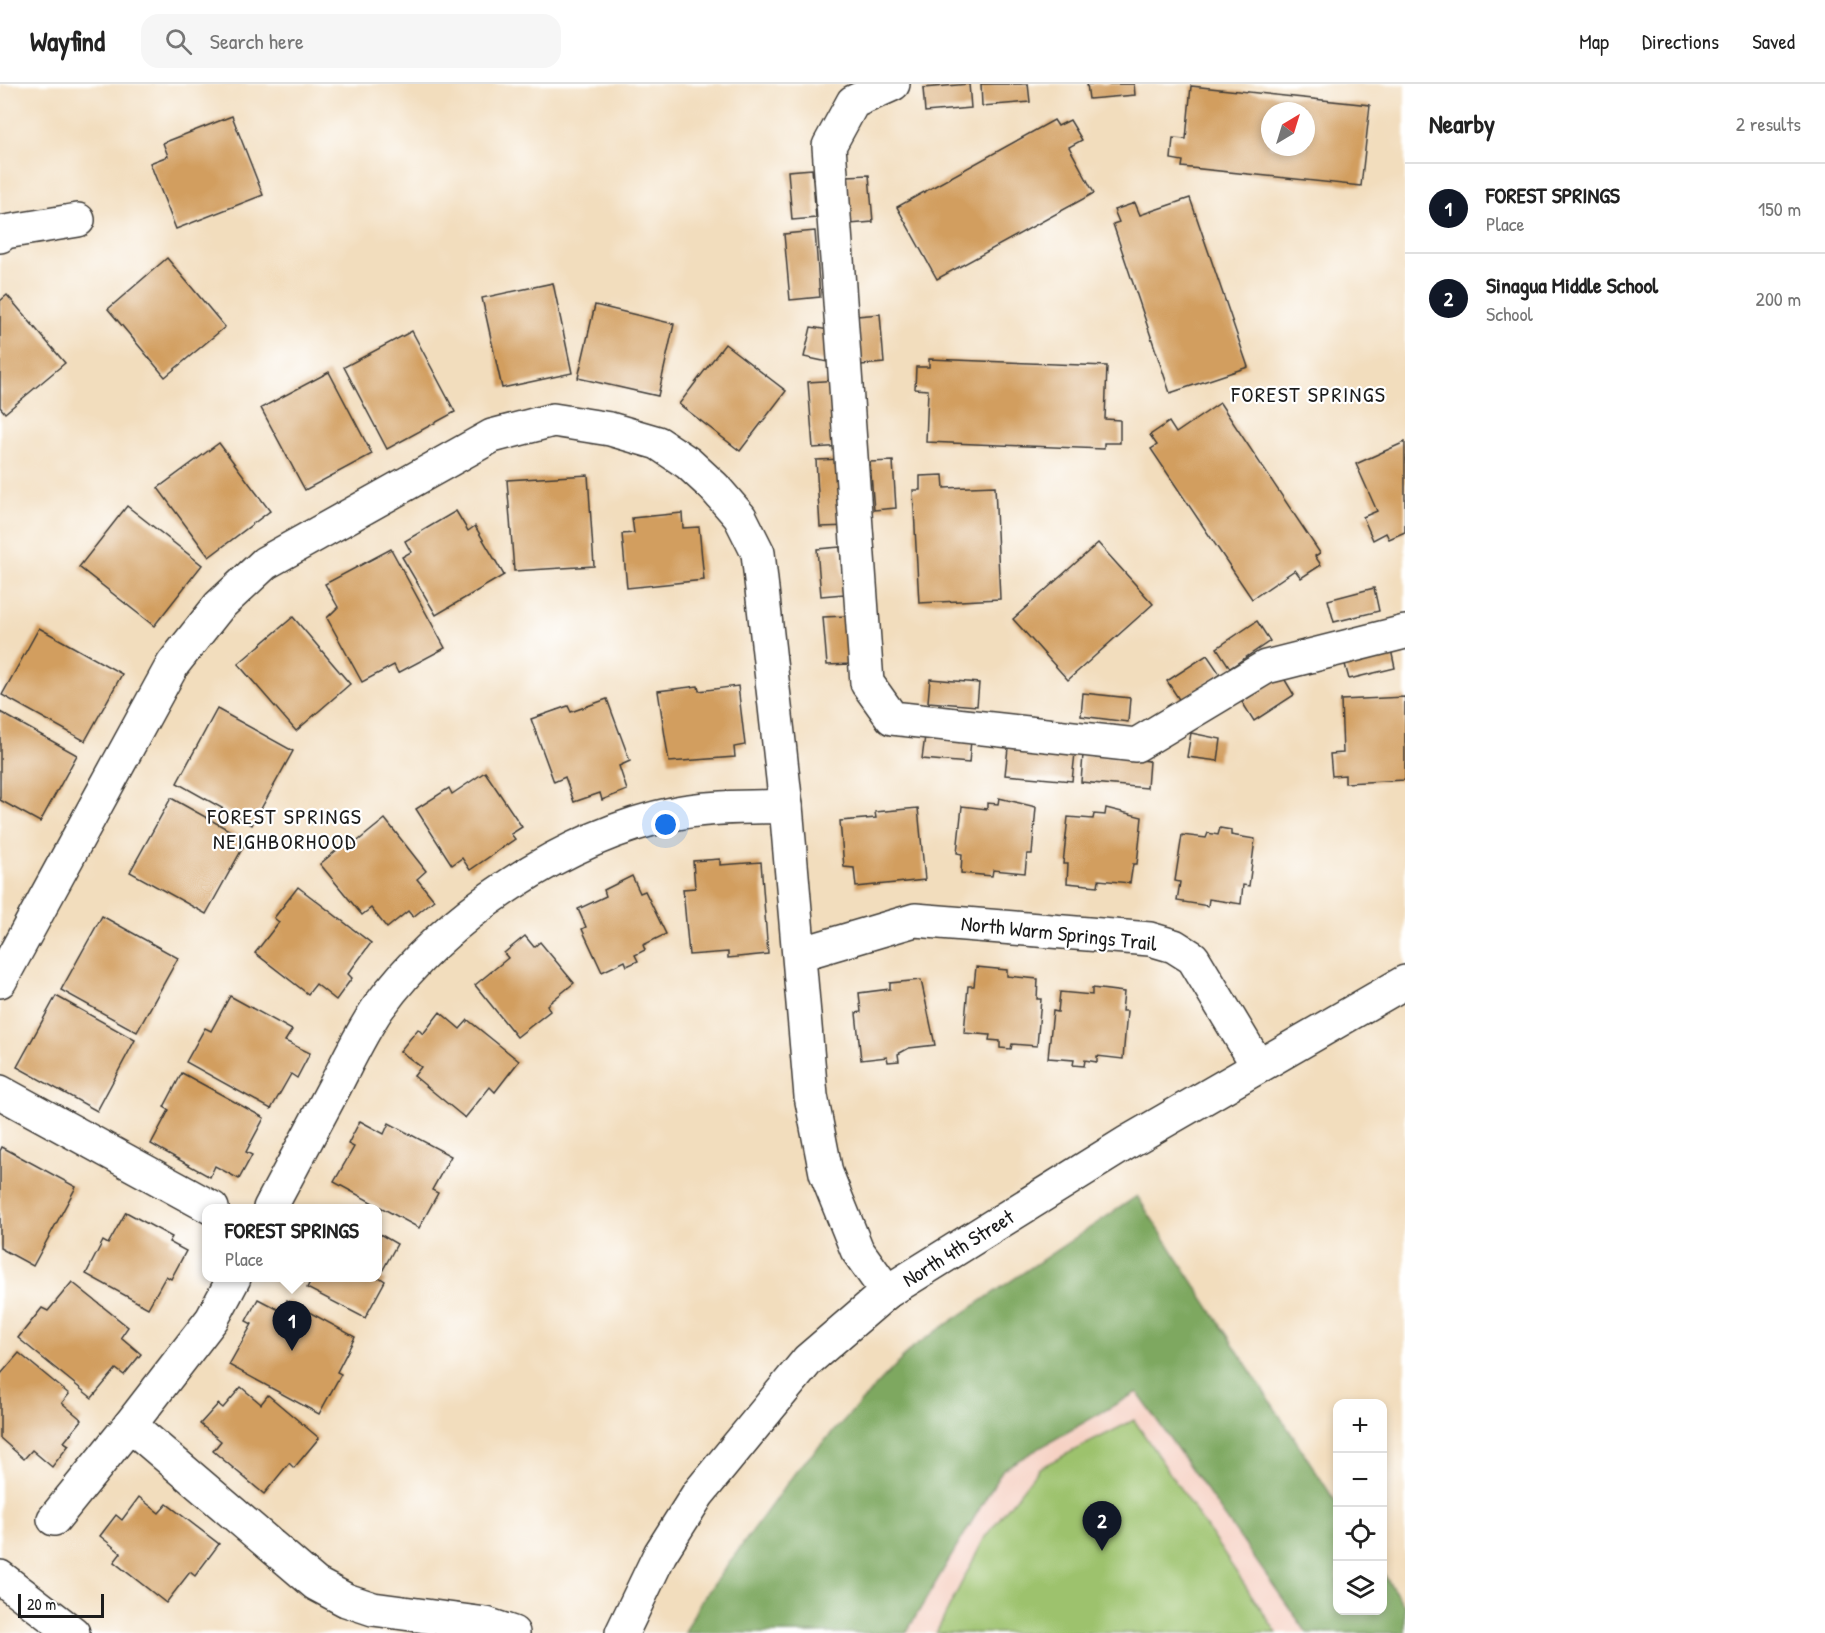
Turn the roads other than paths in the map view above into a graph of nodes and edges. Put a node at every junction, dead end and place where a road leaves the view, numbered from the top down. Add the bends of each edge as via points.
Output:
1 (893, 84) edge
2 (78, 220) dead end
3 (0, 236) edge
4 (1405, 632) edge
5 (786, 806) junction
6 (800, 954) junction
7 (0, 981) edge
8 (1405, 982) edge
9 (1258, 1066) junction
10 (0, 1092) edge
11 (203, 1204) edge
12 (273, 1204) edge
13 (232, 1282) edge
14 (887, 1292) junction
15 (130, 1425) junction
16 (54, 1519) dead end
17 (0, 1577) edge
18 (73, 1633) edge
19 (513, 1633) edge
20 (622, 1633) edge

1 - 4 street via 853,102 829,146 867,682 892,718 1136,745 1266,667
2 - 3 street
5 - 6 street
5 - 7 street via 758,553 740,517 688,463 658,443 610,429 553,420 492,436 405,484 265,562 219,606 173,664
5 - 12 street via 679,813 634,824 593,838 558,856 482,906 415,966 378,1008
6 - 9 street, North Warm Springs Trail via 915,920 1150,939 1174,946 1193,958
6 - 14 street via 812,1096 826,1173 857,1250
8 - 9 street, North 4th Street
9 - 14 street, North 4th Street
10 - 11 street
13 - 15 street via 212,1319
14 - 20 street, North 4th Street via 808,1360 698,1494 660,1554
15 - 16 street
15 - 19 street via 315,1584 373,1609 486,1624
17 - 18 street

